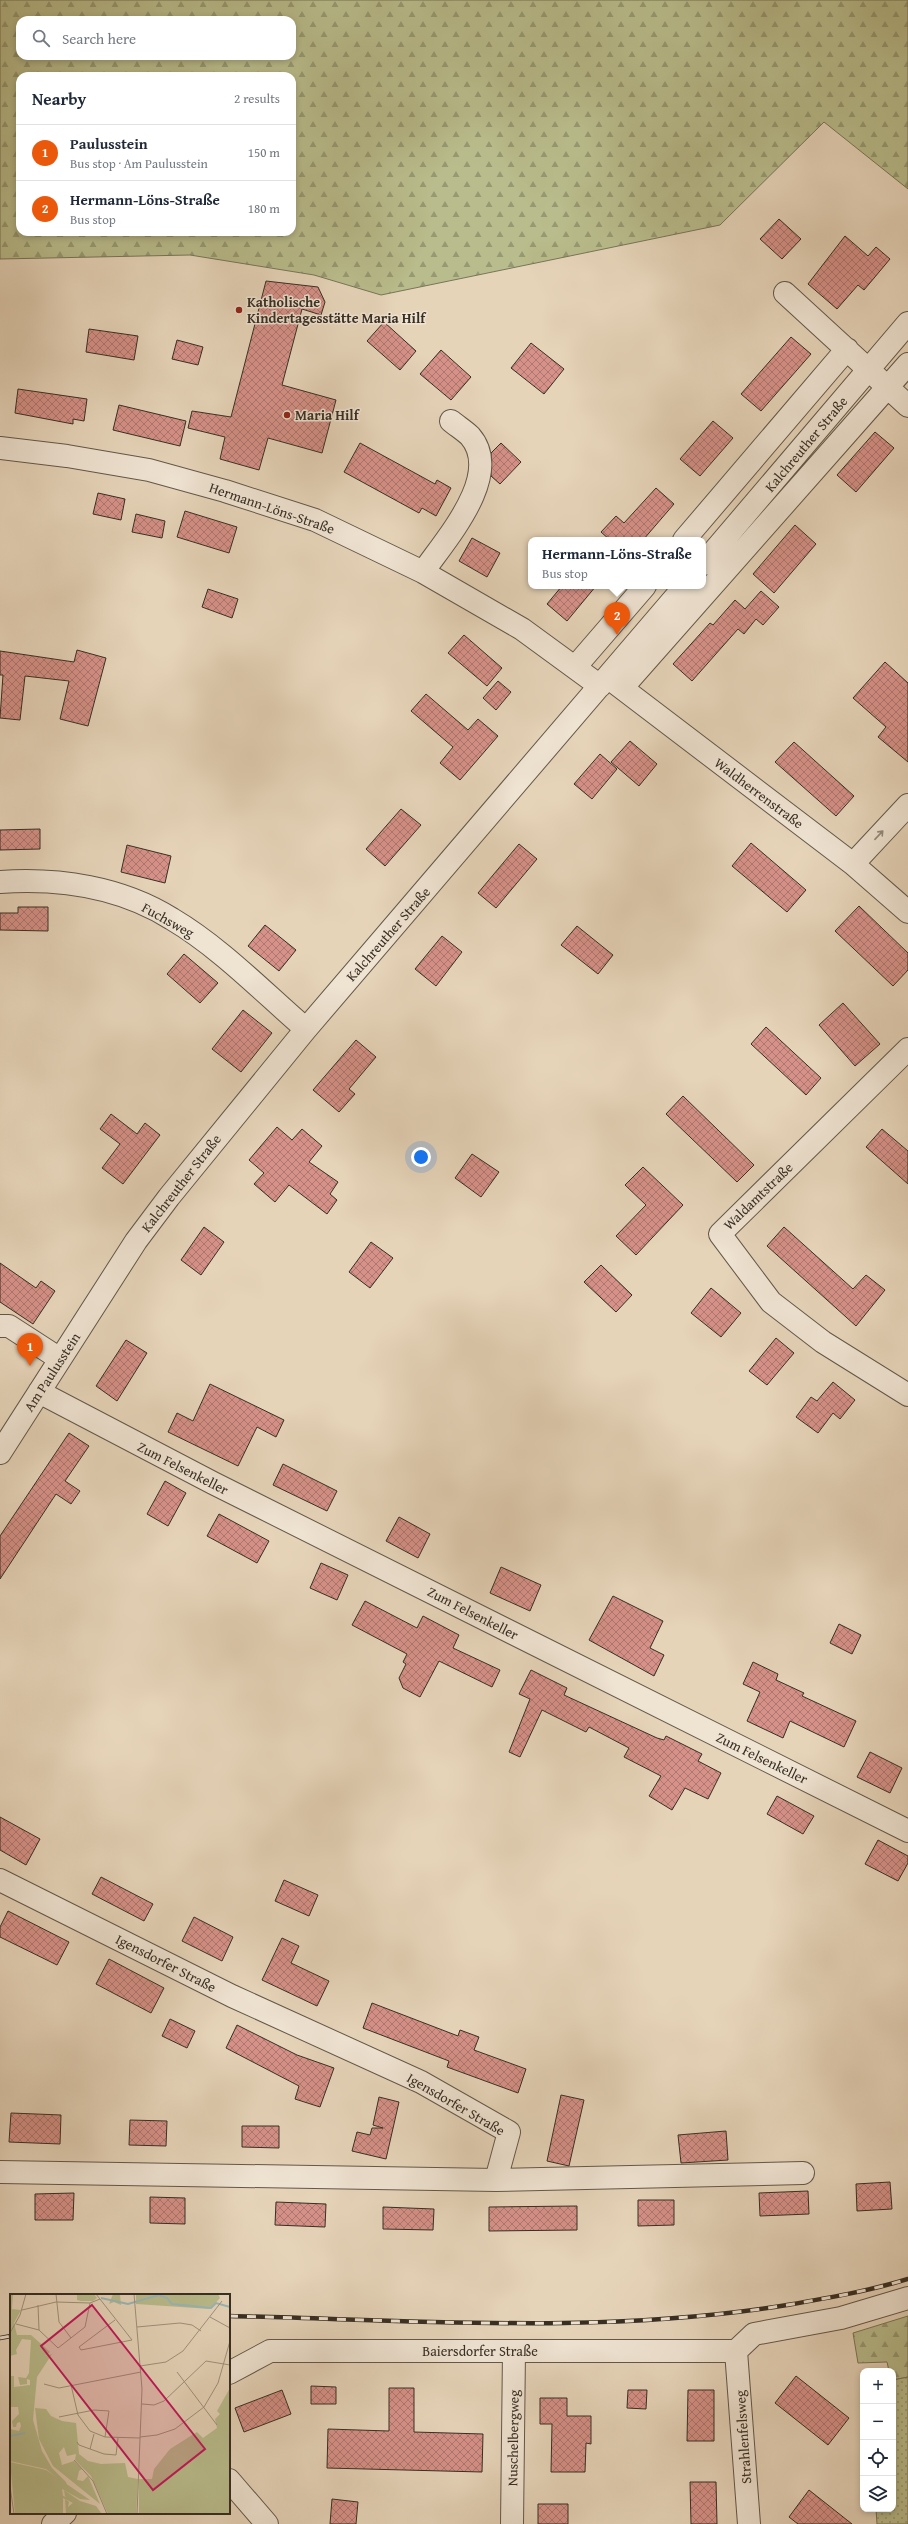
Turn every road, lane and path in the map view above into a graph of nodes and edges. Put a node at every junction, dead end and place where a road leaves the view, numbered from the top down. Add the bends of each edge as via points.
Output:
1 (785, 293) dead end
2 (908, 324) edge
3 (847, 349) junction
4 (908, 364) edge
5 (868, 371) junction
6 (887, 388) junction
7 (908, 406) edge
8 (450, 421) dead end
9 (0, 448) edge
10 (687, 537) edge
11 (706, 560) edge
12 (423, 572) junction
13 (706, 581) edge
14 (642, 589) edge
15 (683, 589) edge
16 (699, 589) edge
17 (576, 666) junction
18 (610, 684) junction
19 (908, 805) edge
20 (853, 864) junction
21 (0, 882) edge
22 (908, 912) edge
23 (306, 1029) junction
24 (908, 1049) edge
25 (104, 1291) joint
26 (0, 1326) edge
27 (60, 1359) junction
28 (39, 1392) junction
29 (908, 1395) edge
30 (0, 1453) edge
31 (908, 1831) edge
32 (0, 1880) edge
33 (0, 2172) edge
34 (802, 2173) dead end
35 (496, 2180) junction
36 (908, 2298) edge
37 (514, 2351) junction
38 (736, 2351) junction
39 (230, 2371) edge
40 (230, 2481) edge
41 (64, 2514) edge
42 (53, 2524) edge
43 (267, 2524) edge
44 (512, 2524) edge
45 (749, 2524) edge

1 - 3 street
2 - 5 street, Kalchreuther Straße
3 - 5 street
3 - 10 street
4 - 6 street
5 - 6 street
5 - 11 street, Kalchreuther Straße
6 - 7 street
6 - 13 street
8 - 12 street via 470,437 480,459 478,480 472,500
9 - 12 street, Hermann-Löns-Straße via 148,470 225,491 315,520
12 - 17 street, Hermann-Löns-Straße via 522,629
14 - 17 street
15 - 18 street, Kalchreuther Straße
16 - 18 street
17 - 18 street, Hermann-Löns-Straße
18 - 20 street, Waldherrenstraße
18 - 23 street, Kalchreuther Straße
20 -> 19 street
20 - 22 street, Waldherrenstraße
21 - 23 street, Fuchsweg via 32,880 104,890 171,918 204,940
23 - 25 street, Kalchreuther Straße via 168,1197
24 - 29 street, Waldamtstraße via 720,1234 771,1302 823,1342
25 - 27 street, Am Paulusstein
26 - 27 street via 9,1326
27 - 28 street, Am Paulusstein
28 - 30 street, Am Paulusstein
28 - 31 street, Zum Felsenkeller via 220,1487
32 - 35 street, Igensdorfer Straße via 232,1996 421,2082 509,2132
33 - 35 street
34 - 35 street
36 - 38 street via 841,2318 754,2334
37 - 38 street, Baiersdorfer Straße
37 - 39 street, Baiersdorfer Straße via 270,2351
37 - 44 street, Nuschelbergweg
38 - 45 street, Strahlenfelsweg
40 - 43 street
41 - 42 street

